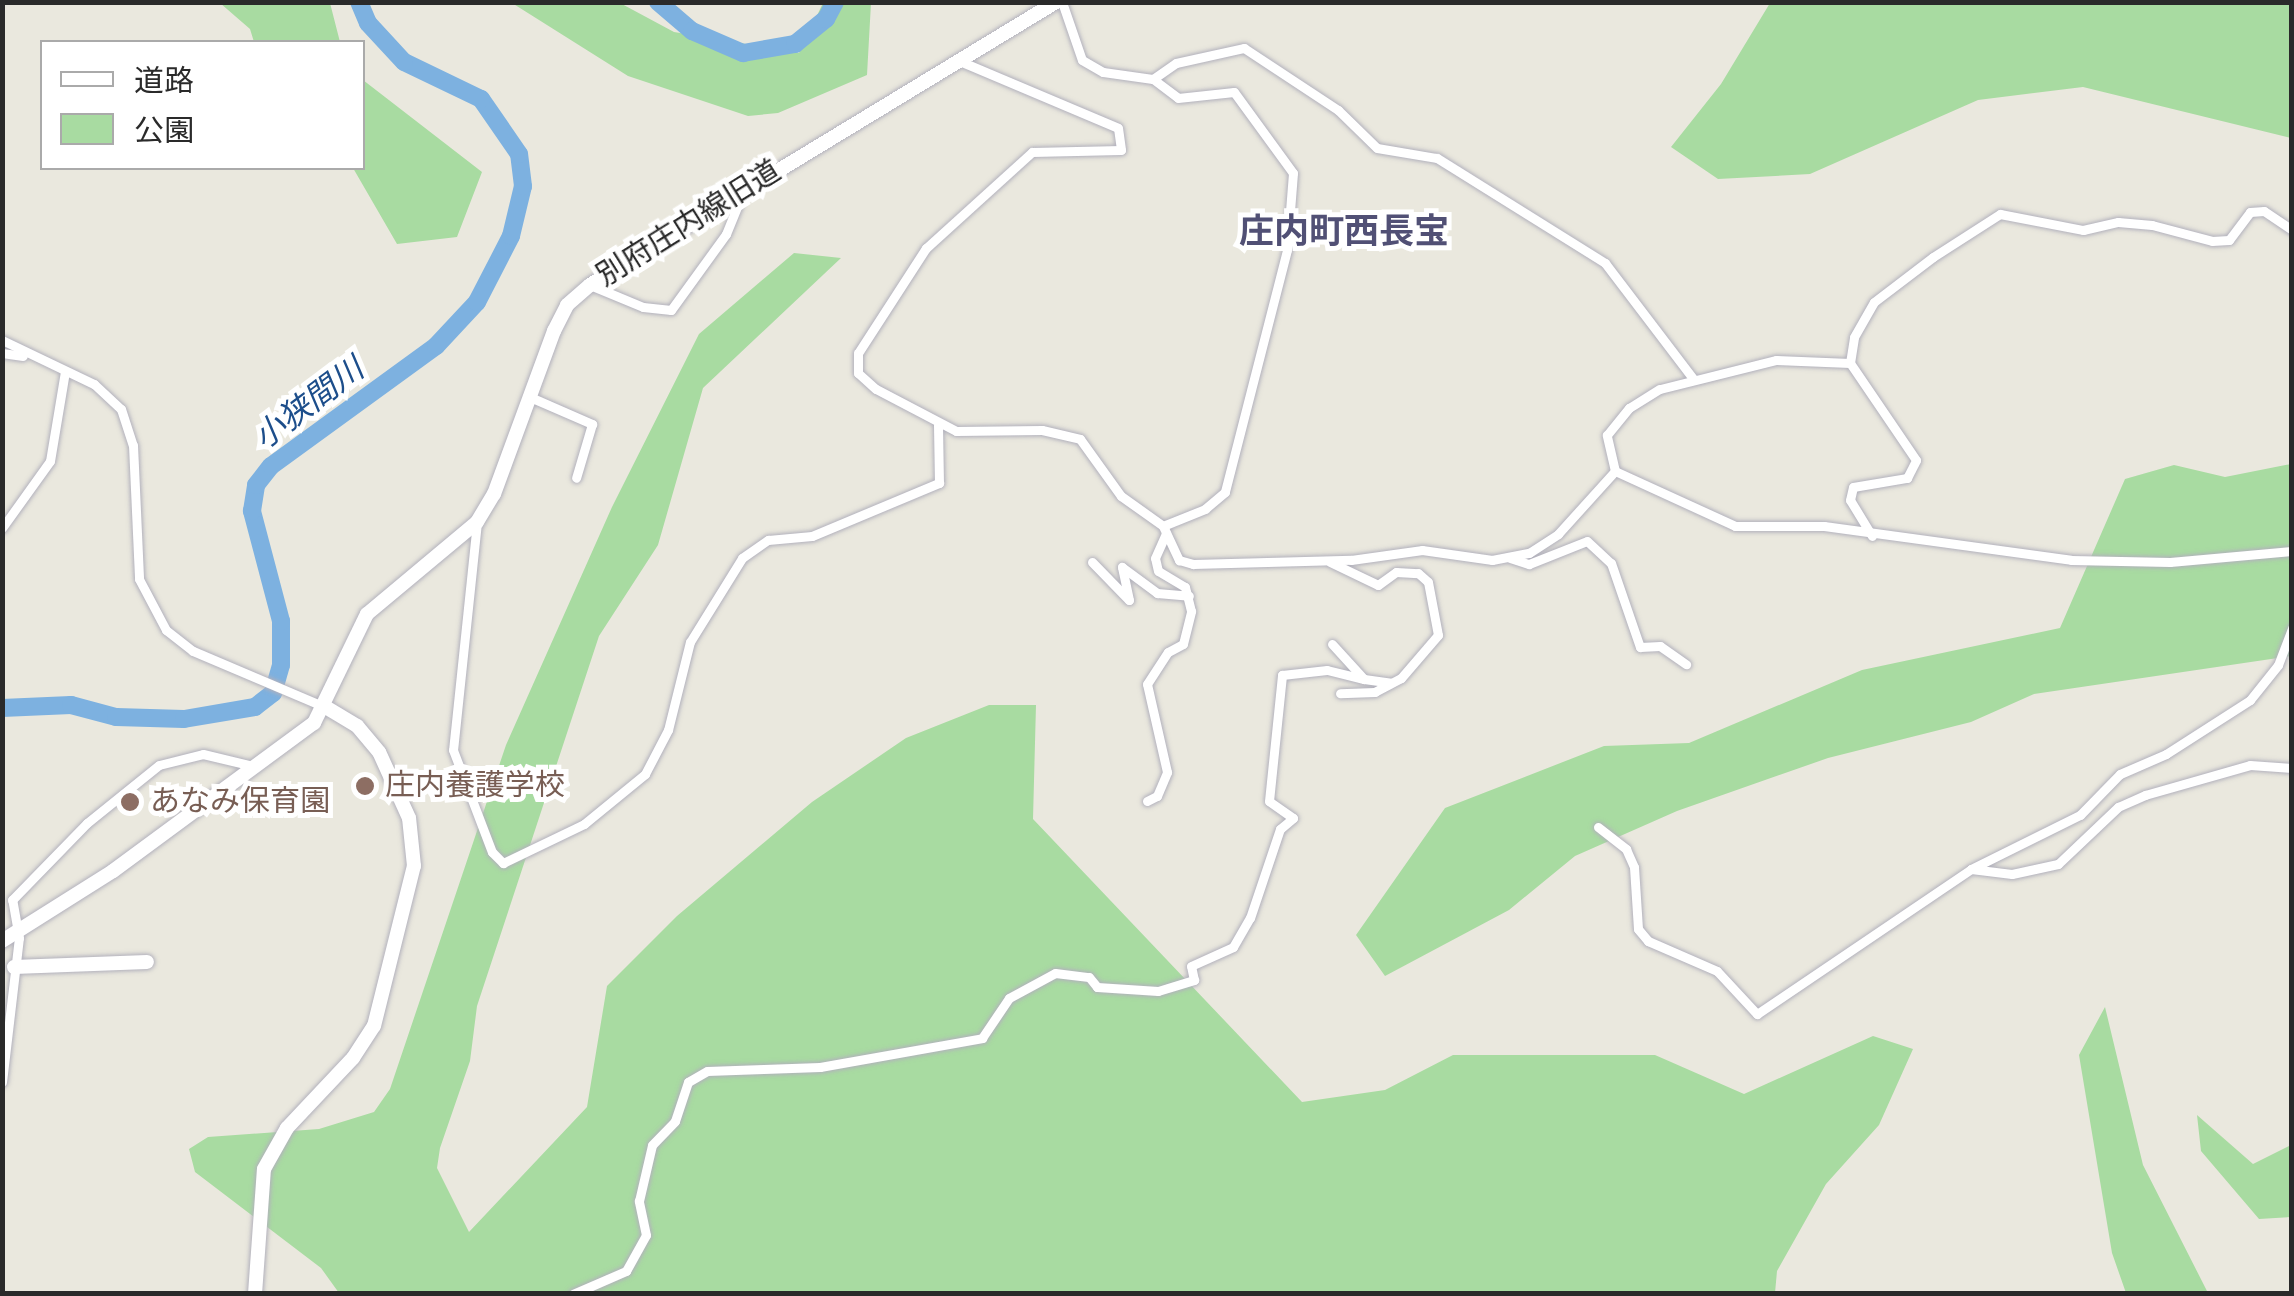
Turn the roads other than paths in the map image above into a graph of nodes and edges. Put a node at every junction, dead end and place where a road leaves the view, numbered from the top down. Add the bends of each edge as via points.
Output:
1 (1059, 2) edge
2 (962, 62) junction
3 (1153, 79) junction
4 (745, 188) junction
5 (2292, 230) edge
6 (590, 284) junction
7 (2, 340) edge
8 (2, 353) edge
9 (35, 359) junction
10 (1850, 363) junction
11 (65, 372) dead end
12 (1694, 380) junction
13 (530, 397) junction
14 (938, 425) junction
15 (1615, 471) junction
16 (576, 478) dead end
17 (477, 522) junction
18 (2, 528) edge
19 (1164, 529) junction
20 (1872, 536) junction
21 (2292, 551) edge
22 (1507, 557) junction
23 (1323, 559) junction
24 (1092, 562) dead end
25 (1189, 596) junction
26 (2292, 628) edge
27 (1332, 644) dead end
28 (1686, 664) dead end
29 (1364, 679) junction
30 (1391, 683) junction
31 (1340, 693) dead end
32 (324, 707) junction
33 (254, 766) junction
34 (2292, 768) edge
35 (1147, 801) dead end
36 (1598, 827) dead end
37 (1971, 870) junction
38 (20, 930) junction
39 (2, 941) edge
40 (147, 962) dead end
41 (14, 967) junction
42 (2, 1082) edge
43 (256, 1294) edge
44 (573, 1294) edge

1 - 2 street, 別府庄内線旧道
1 - 3 street via 1082,60 1103,72
2 - 4 street, 別府庄内線旧道
2 - 14 street via 1118,128 1121,150 1032,152 1019,161 926,248 870,328 858,353 858,373
3 - 12 street via 1190,58 1244,48 1338,110 1377,148 1437,158 1604,262
3 - 19 street via 1178,98 1234,92 1263,124 1295,184 1276,297 1225,492
4 - 6 street, 別府庄内線旧道
4 - 6 street via 726,234 671,310 643,307
5 - 10 street via 2264,211 2250,212 2229,240 2212,241 2152,225 2118,222 2084,230 2000,214 1874,302 1854,337
6 - 13 street, 別府庄内線旧道 via 567,305
7 - 9 street
8 - 9 street
9 - 32 street via 103,390 126,417 139,579 166,630 193,651
10 - 12 street via 1776,360
10 - 20 street via 1916,460 1907,478 1853,487 1850,500
11 - 18 street via 50,461
12 - 15 street via 1660,389 1629,408 1607,435
13 - 16 street via 592,424
13 - 17 street, 別府庄内線旧道
14 - 17 street via 939,483 812,536 768,540 742,558 690,642 668,730 646,774 584,824 502,863 453,750
14 - 19 street via 1063,432 1080,439 1121,496
15 - 20 street via 1735,526 1824,526
15 - 22 street via 1558,534 1529,553
17 - 32 street, 別府庄内線旧道 via 367,614
19 - 23 street via 1179,560 1194,564
19 - 25 street via 1158,571
20 - 21 street via 2071,560 2170,562
22 - 23 street via 1422,550
22 - 28 street via 1529,564 1587,541 1612,563 1640,647 1660,646
23 - 30 street via 1378,585 1406,571 1428,582 1438,635
24 - 25 street via 1129,600 1122,568 1157,594
25 - 35 street via 1183,644 1168,652 1147,684 1167,772 1157,796
26 - 37 street via 2278,665 2250,700 2166,754 2120,774 2068,822
27 - 29 street
29 - 30 street
29 - 44 street via 1327,670 1282,675 1269,802 1293,818 1280,829 1250,918 1233,947 1191,966 1194,980 1158,991 1097,987 1089,977 1055,972 1009,998 982,1038 820,1067 707,1071 688,1082 675,1121 652,1146 640,1200 646,1235 626,1271
30 - 31 street via 1375,692
32 - 33 street, 別府庄内線旧道 via 309,728
32 - 43 street via 357,726 380,752 410,818 414,866 378,1018 353,1058 287,1128 264,1169
33 - 38 street, 別府庄内線旧道 via 114,871
33 - 38 street via 204,754 159,765 88,823 12,900
34 - 37 street via 2250,765 2118,806 2074,856 2058,864 2012,874
36 - 37 street via 1626,849 1634,867 1638,928 1659,948 1718,972 1757,1014
38 - 39 street, 別府庄内線旧道
38 - 41 street
40 - 41 street
41 - 42 street

